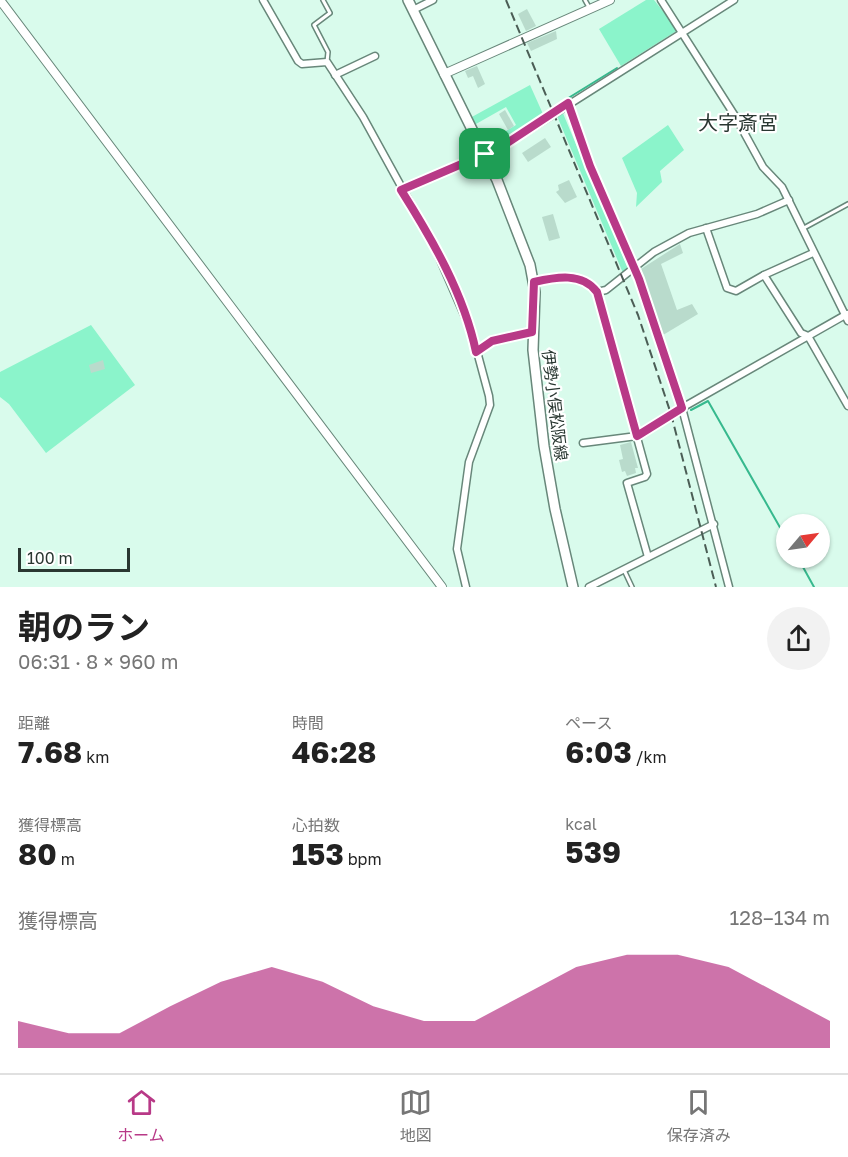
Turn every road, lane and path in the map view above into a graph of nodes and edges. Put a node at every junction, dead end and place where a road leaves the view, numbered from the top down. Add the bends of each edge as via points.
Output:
1 (0, 0) edge
2 (263, 0) edge
3 (323, 0) edge
4 (408, 0) edge
5 (433, 0) edge
6 (585, 0) edge
7 (610, 0) edge
8 (661, 0) edge
9 (734, 0) edge
10 (590, 9) junction
11 (414, 10) junction
12 (683, 32) junction
13 (375, 56) dead end
14 (327, 62) junction
15 (444, 74) junction
16 (335, 75) junction
17 (568, 103) junction
18 (486, 155) junction
19 (441, 172) joint
20 (401, 190) junction
21 (789, 200) junction
22 (848, 204) edge
23 (706, 228) junction
24 (801, 230) junction
25 (813, 253) junction
26 (634, 271) junction
27 (764, 275) junction
28 (534, 282) junction
29 (597, 292) junction
30 (847, 316) edge
31 (532, 332) junction
32 (808, 336) junction
33 (476, 352) junction
34 (848, 406) edge
35 (682, 408) junction
36 (637, 436) junction
37 (583, 443) dead end
38 (714, 524) junction
39 (648, 557) junction
40 (624, 570) junction
41 (442, 587) edge
42 (466, 587) edge
43 (573, 587) edge
44 (589, 587) edge
45 (632, 587) edge
46 (729, 587) edge

1 - 41 street
2 - 14 street via 298,61
3 - 14 lane via 330,13 314,26 328,52
4 - 11 main road, 伊勢小俣松阪線
5 - 11 street
6 - 10 lane
7 - 10 street
8 - 12 street
9 - 12 street
10 - 15 street
11 - 15 main road, 伊勢小俣松阪線
12 - 17 street
12 - 21 street via 763,167
13 - 16 street
14 - 16 street
15 - 18 main road, 伊勢小俣松阪線
16 - 20 street via 363,117
17 - 18 street
17 - 26 street
18 - 19 lane
18 - 28 main road, 伊勢小俣松阪線 via 514,218
19 - 20 street
20 - 33 street via 460,300
21 - 23 street via 757,214
21 - 24 street
22 - 24 lane
23 - 26 street via 654,252
23 - 27 street via 728,288 736,291
24 - 25 street
25 - 27 street
25 - 30 street
26 - 29 street
26 - 35 street
27 - 32 street via 801,333
28 - 29 street via 577,278
28 - 31 main road, 伊勢小俣松阪線
29 - 36 street
30 - 32 street
31 - 33 street via 492,341
31 - 43 main road, 伊勢小俣松阪線 via 548,470
32 - 34 street
32 - 35 street
33 - 42 street via 490,405 469,462 457,549
35 - 36 street
35 - 38 street
36 - 37 street
36 - 39 street via 647,474 627,483
38 - 39 street
38 - 46 street
39 - 40 street
40 - 44 street
40 - 45 lane

